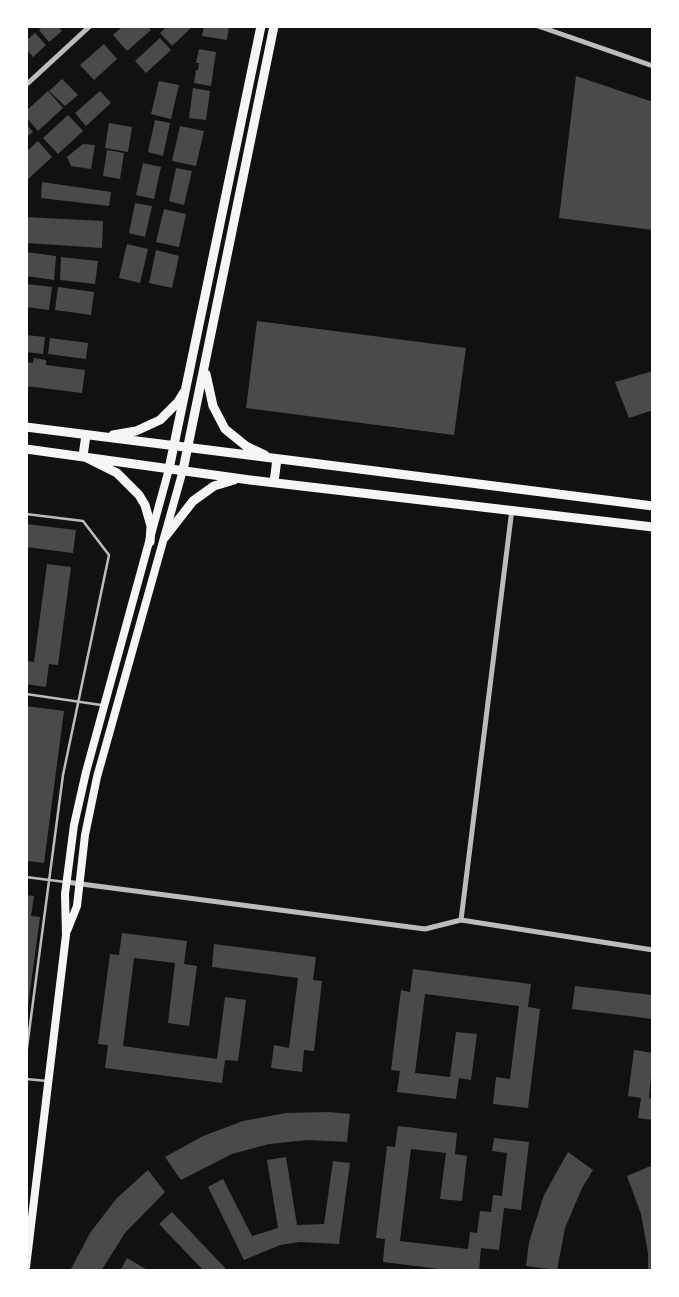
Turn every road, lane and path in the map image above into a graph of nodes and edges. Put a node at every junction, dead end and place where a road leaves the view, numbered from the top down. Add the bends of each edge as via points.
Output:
1 (90, 26) edge
2 (261, 26) edge
3 (274, 26) edge
4 (538, 26) edge
5 (653, 66) edge
6 (26, 85) edge
7 (206, 362) junction
8 (189, 380) junction
9 (26, 427) edge
10 (86, 435) junction
11 (98, 437) junction
12 (174, 446) junction
13 (188, 448) junction
14 (26, 449) edge
15 (83, 456) junction
16 (276, 459) junction
17 (169, 468) junction
18 (183, 470) junction
19 (250, 480) junction
20 (274, 482) junction
21 (653, 506) edge
22 (512, 510) junction
23 (26, 514) edge
24 (653, 527) edge
25 (165, 537) junction
26 (150, 542) junction
27 (26, 694) edge
28 (79, 701) junction
29 (105, 706) junction
30 (26, 877) edge
31 (50, 880) junction
32 (66, 882) junction
33 (79, 884) junction
34 (461, 920) junction
35 (66, 935) junction
36 (653, 950) edge
37 (26, 1055) edge
38 (26, 1079) edge
39 (49, 1082) junction
40 (26, 1267) edge

1 - 6 street
2 - 8 main road
3 - 7 main road
4 - 5 street
7 - 13 main road
7 - 16 main road via 209,393 218,418 246,446
8 - 11 main road via 178,402 160,420 136,431
8 - 12 main road
9 - 10 main road
10 - 11 main road
10 - 15 main road
11 - 12 main road
12 - 13 main road
12 - 17 main road
13 - 16 main road
13 - 18 main road
14 - 15 main road
15 - 17 main road
15 - 26 main road via 107,467 139,495 149,516
16 - 20 main road
16 - 21 main road
17 - 18 main road
17 - 26 main road
18 - 19 main road
18 - 25 main road
19 - 20 main road
19 - 25 main road via 223,482 204,492 184,510
20 - 22 main road
22 - 24 main road
22 - 34 street
23 - 28 lane via 83,521 109,555
25 - 33 main road via 97,777
26 - 29 main road
27 - 28 lane
28 - 29 lane
28 - 31 lane via 63,775
29 - 32 main road via 79,799
30 - 31 lane
31 - 32 lane
31 - 37 lane
32 - 33 street
32 - 35 main road
33 - 34 street via 425,929
33 - 35 main road via 76,906
34 - 36 street
35 - 39 main road
38 - 39 lane
39 - 40 main road

